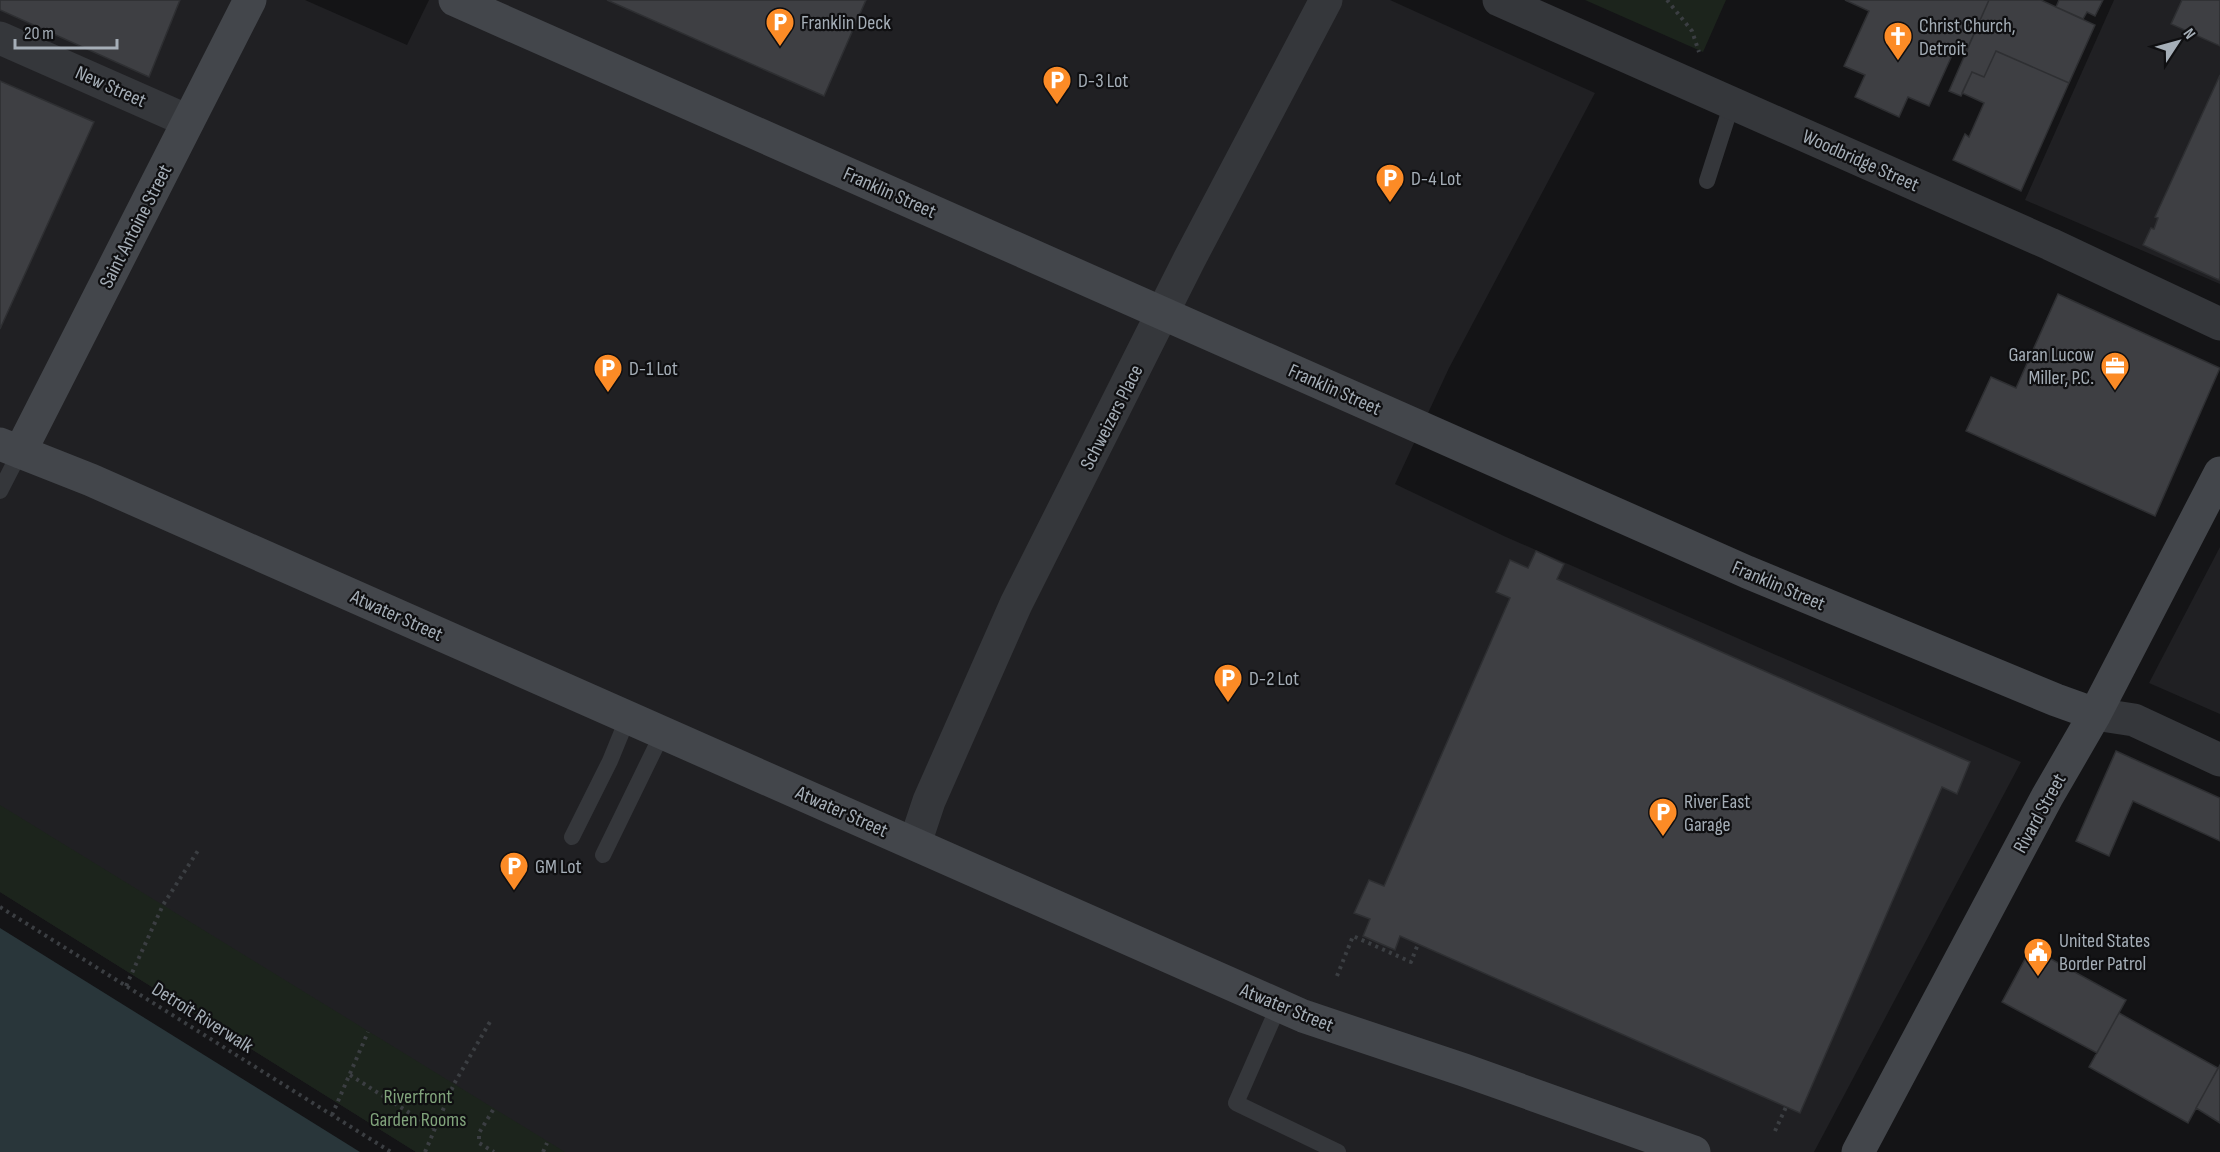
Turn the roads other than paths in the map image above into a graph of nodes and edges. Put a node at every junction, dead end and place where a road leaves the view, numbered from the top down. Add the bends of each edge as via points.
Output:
1 (250, 0) edge
2 (455, 0) edge
3 (1326, 0) edge
4 (1499, 0) edge
5 (0, 38) edge
6 (1732, 103) junction
7 (188, 121) junction
8 (1707, 180) dead end
9 (1163, 313) junction
10 (2220, 324) edge
11 (10, 448) edge
12 (2220, 473) edge
13 (0, 491) edge
14 (2095, 714) junction
15 (628, 717) junction
16 (663, 732) junction
17 (2220, 760) edge
18 (572, 837) dead end
19 (915, 843) junction
20 (603, 855) dead end
21 (1279, 1005) junction
22 (1338, 1152) edge
23 (1694, 1152) edge
24 (1858, 1152) edge

1 - 7 street, Saint Antoine Street
2 - 9 street, Franklin Street
3 - 9 street, Schweizers Place
4 - 6 street, Woodbridge Street
5 - 7 street, New Street
6 - 8 lane
6 - 10 street, Woodbridge Street
7 - 11 street, Saint Antoine Street
9 - 14 street, Franklin Street via 1737,567
9 - 19 street, Schweizers Place via 1016,604 929,801
11 - 13 lane
11 - 15 street, Atwater Street
12 - 14 street, Rivard Street
14 - 17 street, Franklin Street via 2134,720
14 - 24 street, Rivard Street
15 - 16 street, Atwater Street
15 - 18 lane
16 - 19 street, Atwater Street
16 - 20 lane
19 - 21 street, Atwater Street
21 - 22 lane via 1236,1103
21 - 23 street, Atwater Street

